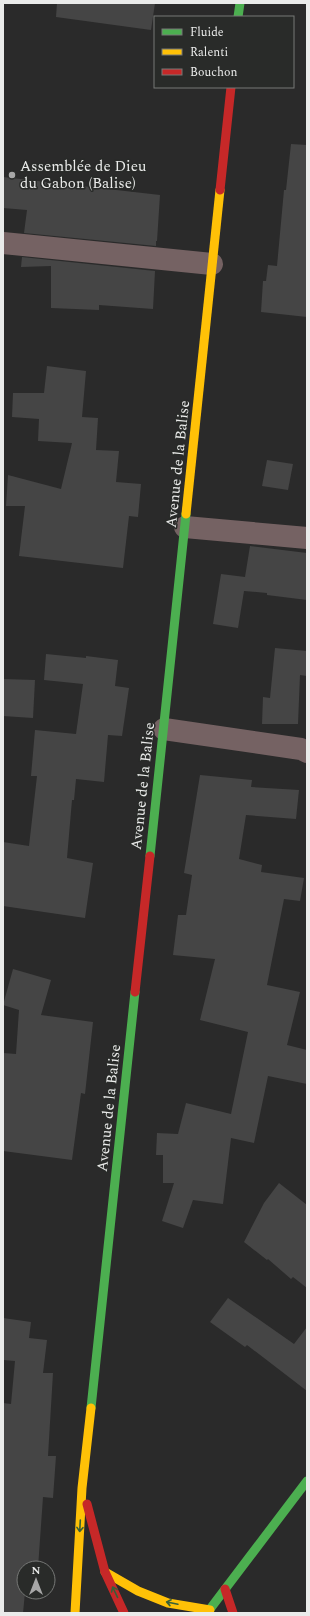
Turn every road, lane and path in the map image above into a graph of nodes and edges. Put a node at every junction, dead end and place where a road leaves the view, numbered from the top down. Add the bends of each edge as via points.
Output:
1 (240, 3) edge
2 (238, 16) edge
3 (231, 88) edge
4 (3, 243) edge
5 (212, 264) junction
6 (185, 526) junction
7 (307, 538) edge
8 (164, 729) junction
9 (307, 752) edge
10 (307, 1481) edge
11 (82, 1488) junction
12 (105, 1572) junction
13 (225, 1590) junction
14 (209, 1611) edge
15 (76, 1613) edge
16 (124, 1613) edge
17 (233, 1613) edge

1 - 2 street
3 - 5 street, Avenue de la Balise
4 - 5 street
5 - 6 street, Avenue de la Balise
6 - 7 street
6 - 8 street, Avenue de la Balise
8 - 9 street via 301,749
8 - 11 street, Avenue de la Balise
10 - 13 street
11 - 12 street
11 -> 15 street, Avenue de la Balise
14 -> 12 street via 168,1603 138,1591
16 -> 12 street
13 - 14 street
13 - 17 street

